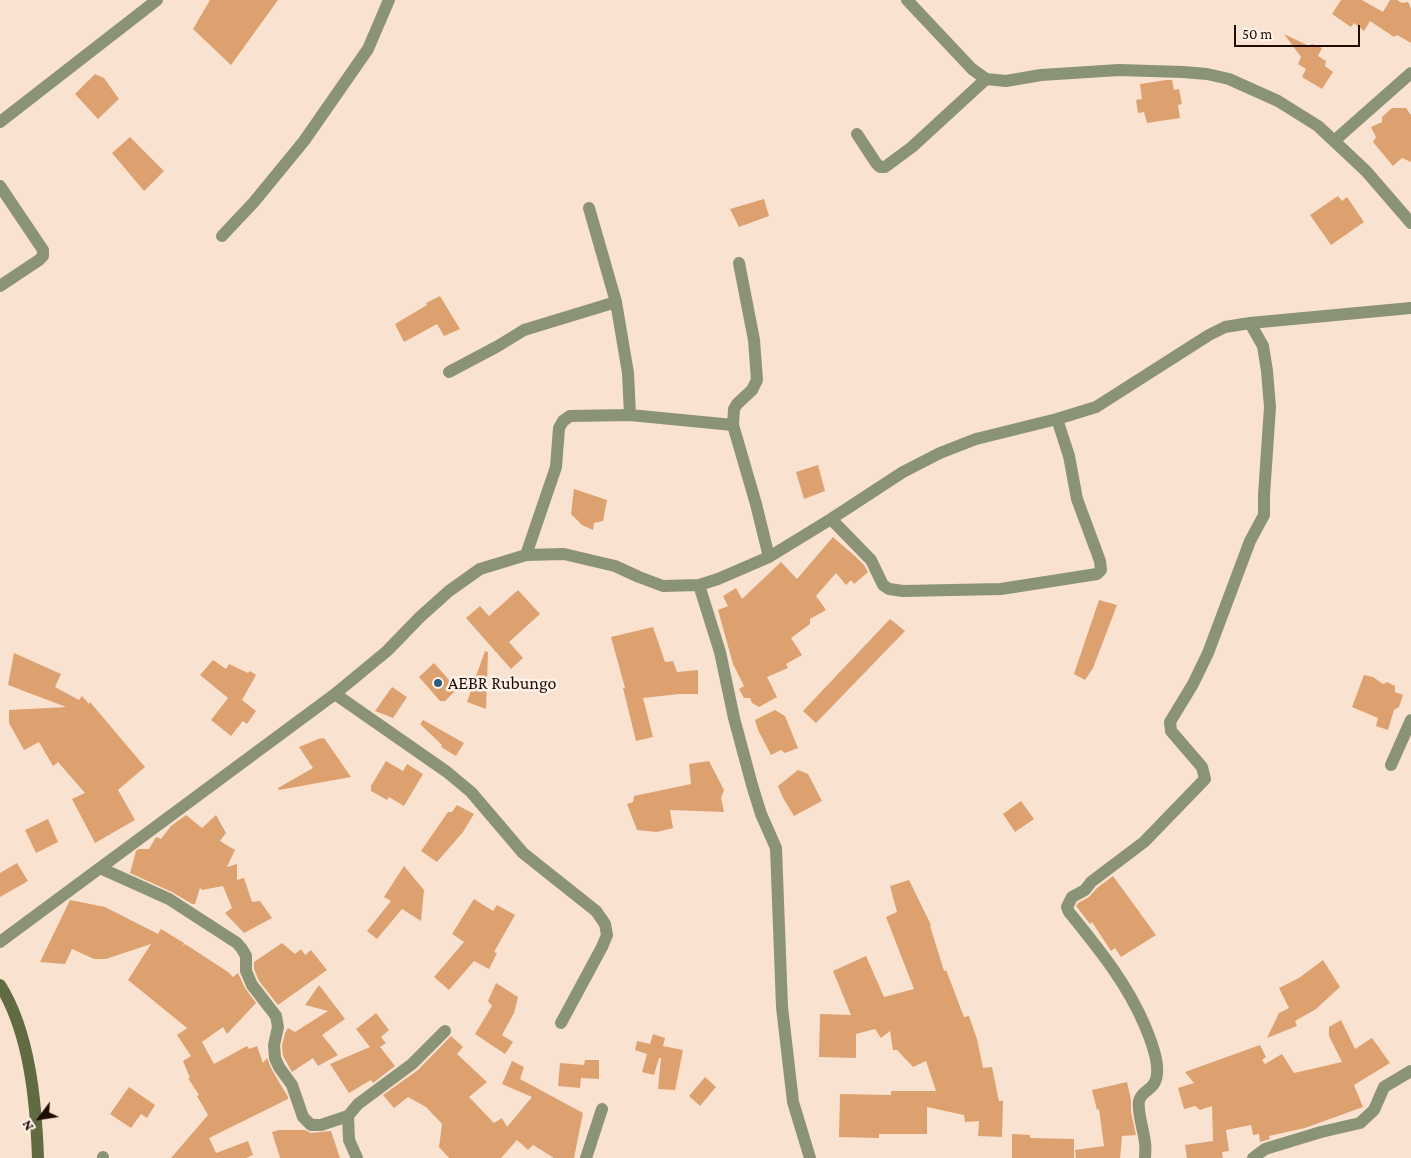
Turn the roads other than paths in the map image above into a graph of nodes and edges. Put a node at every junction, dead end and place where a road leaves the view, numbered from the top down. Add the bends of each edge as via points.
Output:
1 (157, 0) edge
2 (389, 0) edge
3 (907, 0) edge
4 (1411, 73) edge
5 (986, 79) junction
6 (0, 122) edge
7 (857, 134) dead end
8 (1334, 141) junction
9 (0, 186) edge
10 (589, 208) dead end
11 (1411, 223) edge
12 (222, 236) dead end
13 (739, 263) dead end
14 (0, 286) edge
15 (616, 302) junction
16 (1411, 308) edge
17 (1250, 323) junction
18 (449, 372) dead end
19 (630, 415) junction
20 (1058, 419) junction
21 (733, 425) junction
22 (831, 519) junction
23 (526, 554) junction
24 (769, 557) junction
25 (699, 584) junction
26 (335, 694) junction
27 (1411, 720) edge
28 (1391, 765) dead end
29 (100, 868) junction
30 (0, 942) edge
31 (0, 985) edge
32 (561, 1022) dead end
33 (445, 1031) dead end
34 (1411, 1072) edge
35 (602, 1109) dead end
36 (348, 1116) junction
37 (38, 1158) edge
38 (357, 1158) edge
39 (586, 1158) edge
40 (810, 1158) edge
41 (1145, 1158) edge
42 (1253, 1158) edge

1 - 6 street
2 - 12 street via 368,49 304,141
3 - 5 street via 972,69
4 - 8 street
5 - 7 street via 912,147 885,167 876,164
5 - 8 street via 1006,82 1041,75 1119,70 1207,74 1229,79 1278,101 1318,126
8 - 11 street via 1366,171
9 - 14 street via 43,250 39,260
10 - 15 street
13 - 21 street via 754,340 757,380 752,390 737,404
15 - 18 street via 524,330
15 - 19 street via 628,373
16 - 17 street
17 - 20 street via 1225,327 1209,335 1108,401
17 - 41 street via 1263,346 1268,371 1270,407 1264,515 1250,541 1208,653 1169,726 1202,767 1205,780 1144,842 1072,897 1067,907 1110,963 1136,1004 1150,1039 1157,1065 1156,1080 1142,1096 1139,1105
19 - 21 street
19 - 23 street via 570,416 563,421 559,428 556,466
20 - 22 street via 984,437 940,453 903,472
20 - 22 street via 1077,499 1100,562 1101,570 1097,574 1002,589 889,589 883,585 871,560
21 - 24 street
22 - 24 street
23 - 25 street via 564,554 615,566 663,586
23 - 26 street via 480,569 449,591 387,651
24 - 25 street
25 - 40 street via 720,652 752,785 776,848 782,1007 793,1102
26 - 29 street
26 - 32 street via 471,792 523,853 596,911 605,924 607,935 602,947
27 - 28 street
29 - 30 street
29 - 36 street via 169,899 237,943 246,956 246,971 252,984 276,1016 276,1058 292,1085 303,1117 310,1125 321,1125
31 - 37 main road via 13,1009 29,1065 36,1109
33 - 36 street via 412,1064 358,1104
34 - 42 street via 1384,1087 1374,1110 1360,1123 1265,1149
35 - 39 street
36 - 38 street via 348,1140

